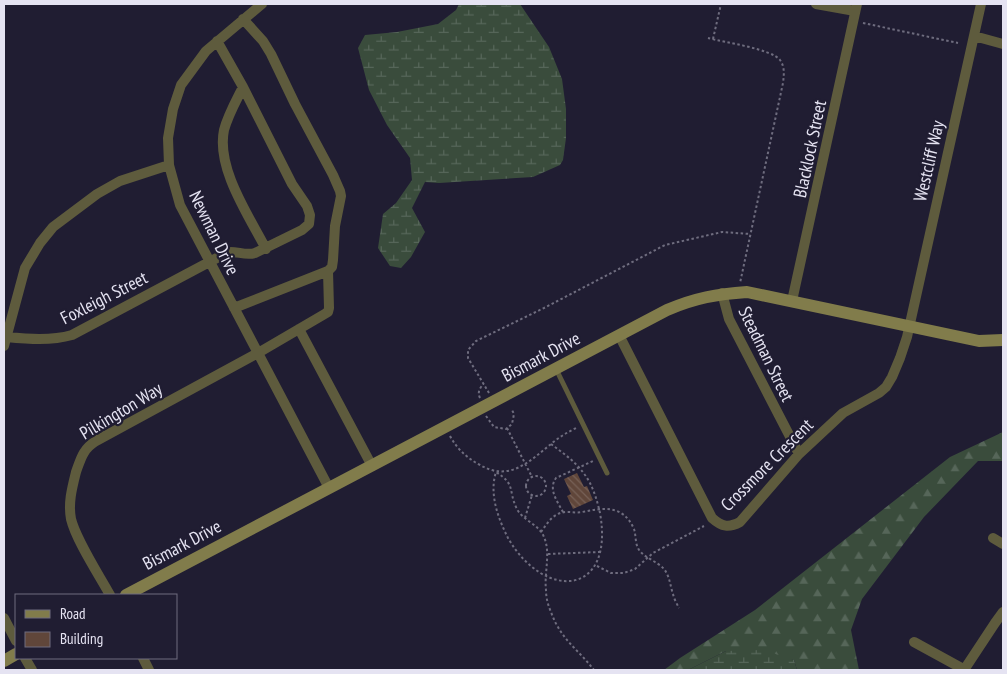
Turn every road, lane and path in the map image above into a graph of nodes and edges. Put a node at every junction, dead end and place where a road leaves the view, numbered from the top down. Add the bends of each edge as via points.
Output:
1 (262, 4) edge
2 (721, 4) edge
3 (816, 4) edge
4 (981, 4) edge
5 (855, 12) edge
6 (243, 19) junction
7 (974, 36) junction
8 (708, 38) dead end
9 (713, 40) junction
10 (217, 41) junction
11 (958, 43) dead end
12 (1003, 44) edge
13 (243, 87) junction
14 (169, 165) junction
15 (750, 234) junction
16 (266, 249) junction
17 (209, 261) junction
18 (328, 271) junction
19 (738, 293) junction
20 (722, 294) junction
21 (792, 302) junction
22 (234, 308) junction
23 (909, 326) junction
24 (299, 329) junction
25 (619, 335) junction
26 (1003, 340) edge
27 (5, 342) edge
28 (258, 353) junction
29 (556, 369) junction
30 (484, 383) junction
31 (480, 399) dead end
32 (494, 402) junction
33 (512, 410) dead end
34 (486, 416) dead end
35 (583, 424) junction
36 (444, 428) junction
37 (508, 428) junction
38 (551, 444) junction
39 (799, 454) junction
40 (600, 458) junction
41 (526, 464) junction
42 (372, 466) junction
43 (578, 467) junction
44 (496, 472) junction
45 (607, 473) dead end
46 (532, 476) junction
47 (329, 488) junction
48 (546, 489) junction
49 (553, 492) junction
50 (532, 495) junction
51 (599, 508) junction
52 (563, 512) junction
53 (525, 518) junction
54 (704, 526) dead end
55 (541, 532) junction
56 (993, 538) dead end
57 (1003, 544) edge
58 (600, 552) junction
59 (547, 554) junction
60 (648, 557) junction
61 (596, 566) junction
62 (546, 577) junction
63 (109, 594) edge
64 (128, 594) edge
65 (679, 608) dead end
66 (1003, 612) edge
67 (4, 618) edge
68 (15, 639) edge
69 (914, 642) dead end
70 (15, 655) edge
71 (26, 659) edge
72 (144, 659) edge
73 (4, 661) edge
74 (32, 670) edge
75 (150, 670) edge
76 (594, 670) edge
77 (965, 670) edge

1 - 6 street, Newman Drive
2 - 9 path
3 - 5 street
4 - 7 street, Westcliff Way
5 - 11 path
5 - 21 street, Blacklock Street
6 - 10 street, Newman Drive
6 - 18 street via 271,54 340,191 332,267
7 - 12 street
7 - 23 street, Westcliff Way
8 - 9 path
9 - 15 path via 773,54 782,62 784,70
10 - 13 street
10 - 14 street, Newman Drive via 181,85 170,124
13 - 16 street via 224,130 222,148 236,190
13 - 16 street, Foxleigh Street via 310,216 309,224 302,230
14 - 17 street, Newman Drive via 180,205
14 - 27 street via 120,181 53,227 25,268
15 - 19 path
15 - 30 path via 722,232 665,245 476,341 468,350 468,358
16 - 17 street, Foxleigh Street via 249,255 228,252
17 - 22 street, Newman Drive
17 - 27 street, Foxleigh Street via 72,335
18 - 22 street
18 - 24 street, Pilkington Way via 328,312
19 - 20 street, Bismark Drive
19 - 21 street, Bismark Drive
20 - 25 street, Bismark Drive via 675,306
20 - 39 street, Steadman Street via 729,319
21 - 23 street, Bismark Drive
22 - 28 street, Newman Drive
23 - 26 street, Bismark Drive via 980,341
23 - 39 street, Crossmore Crescent via 900,358 886,387 843,413
24 - 28 street, Pilkington Way
24 - 42 street
25 - 29 street, Bismark Drive
25 - 39 street, Crossmore Crescent via 712,518 718,524 732,526 740,522
28 - 47 street, Newman Drive
28 - 63 street, Pilkington Way via 87,446 82,452 71,491 71,519
29 - 32 street, Bismark Drive
29 - 35 lane
30 - 31 path via 479,389
30 - 32 path
32 - 36 street, Bismark Drive
33 - 37 path via 514,419
34 - 37 path via 494,427
35 - 38 path
35 - 40 lane
36 - 42 street, Bismark Drive
36 - 44 path via 461,452
37 - 41 path
38 - 41 path
38 - 43 path
40 - 43 path
40 - 45 lane
41 - 44 path
41 - 46 path
42 - 47 street, Bismark Drive
43 - 49 path via 556,478
43 - 51 path via 586,475
44 - 53 path via 506,478 515,506
44 - 62 path via 494,498 503,528 522,558
46 - 48 path via 544,480
46 - 50 path via 526,487
47 - 64 street, Bismark Drive
48 - 49 path
48 - 50 path via 538,496
49 - 52 path
50 - 53 path
51 - 52 path
51 - 58 path via 602,525
51 - 60 path via 625,516 634,528 638,548
52 - 55 path via 554,515
53 - 55 path
54 - 60 path
55 - 59 path via 547,544
56 - 57 street
58 - 59 path
58 - 61 path
59 - 62 path
60 - 61 path via 635,569 624,573 612,573
60 - 65 path via 668,574
61 - 62 path via 575,581
62 - 76 path via 547,600 557,626 571,647
66 - 77 street
67 - 68 street
69 - 77 street
70 - 73 street
71 - 74 street
72 - 75 street

